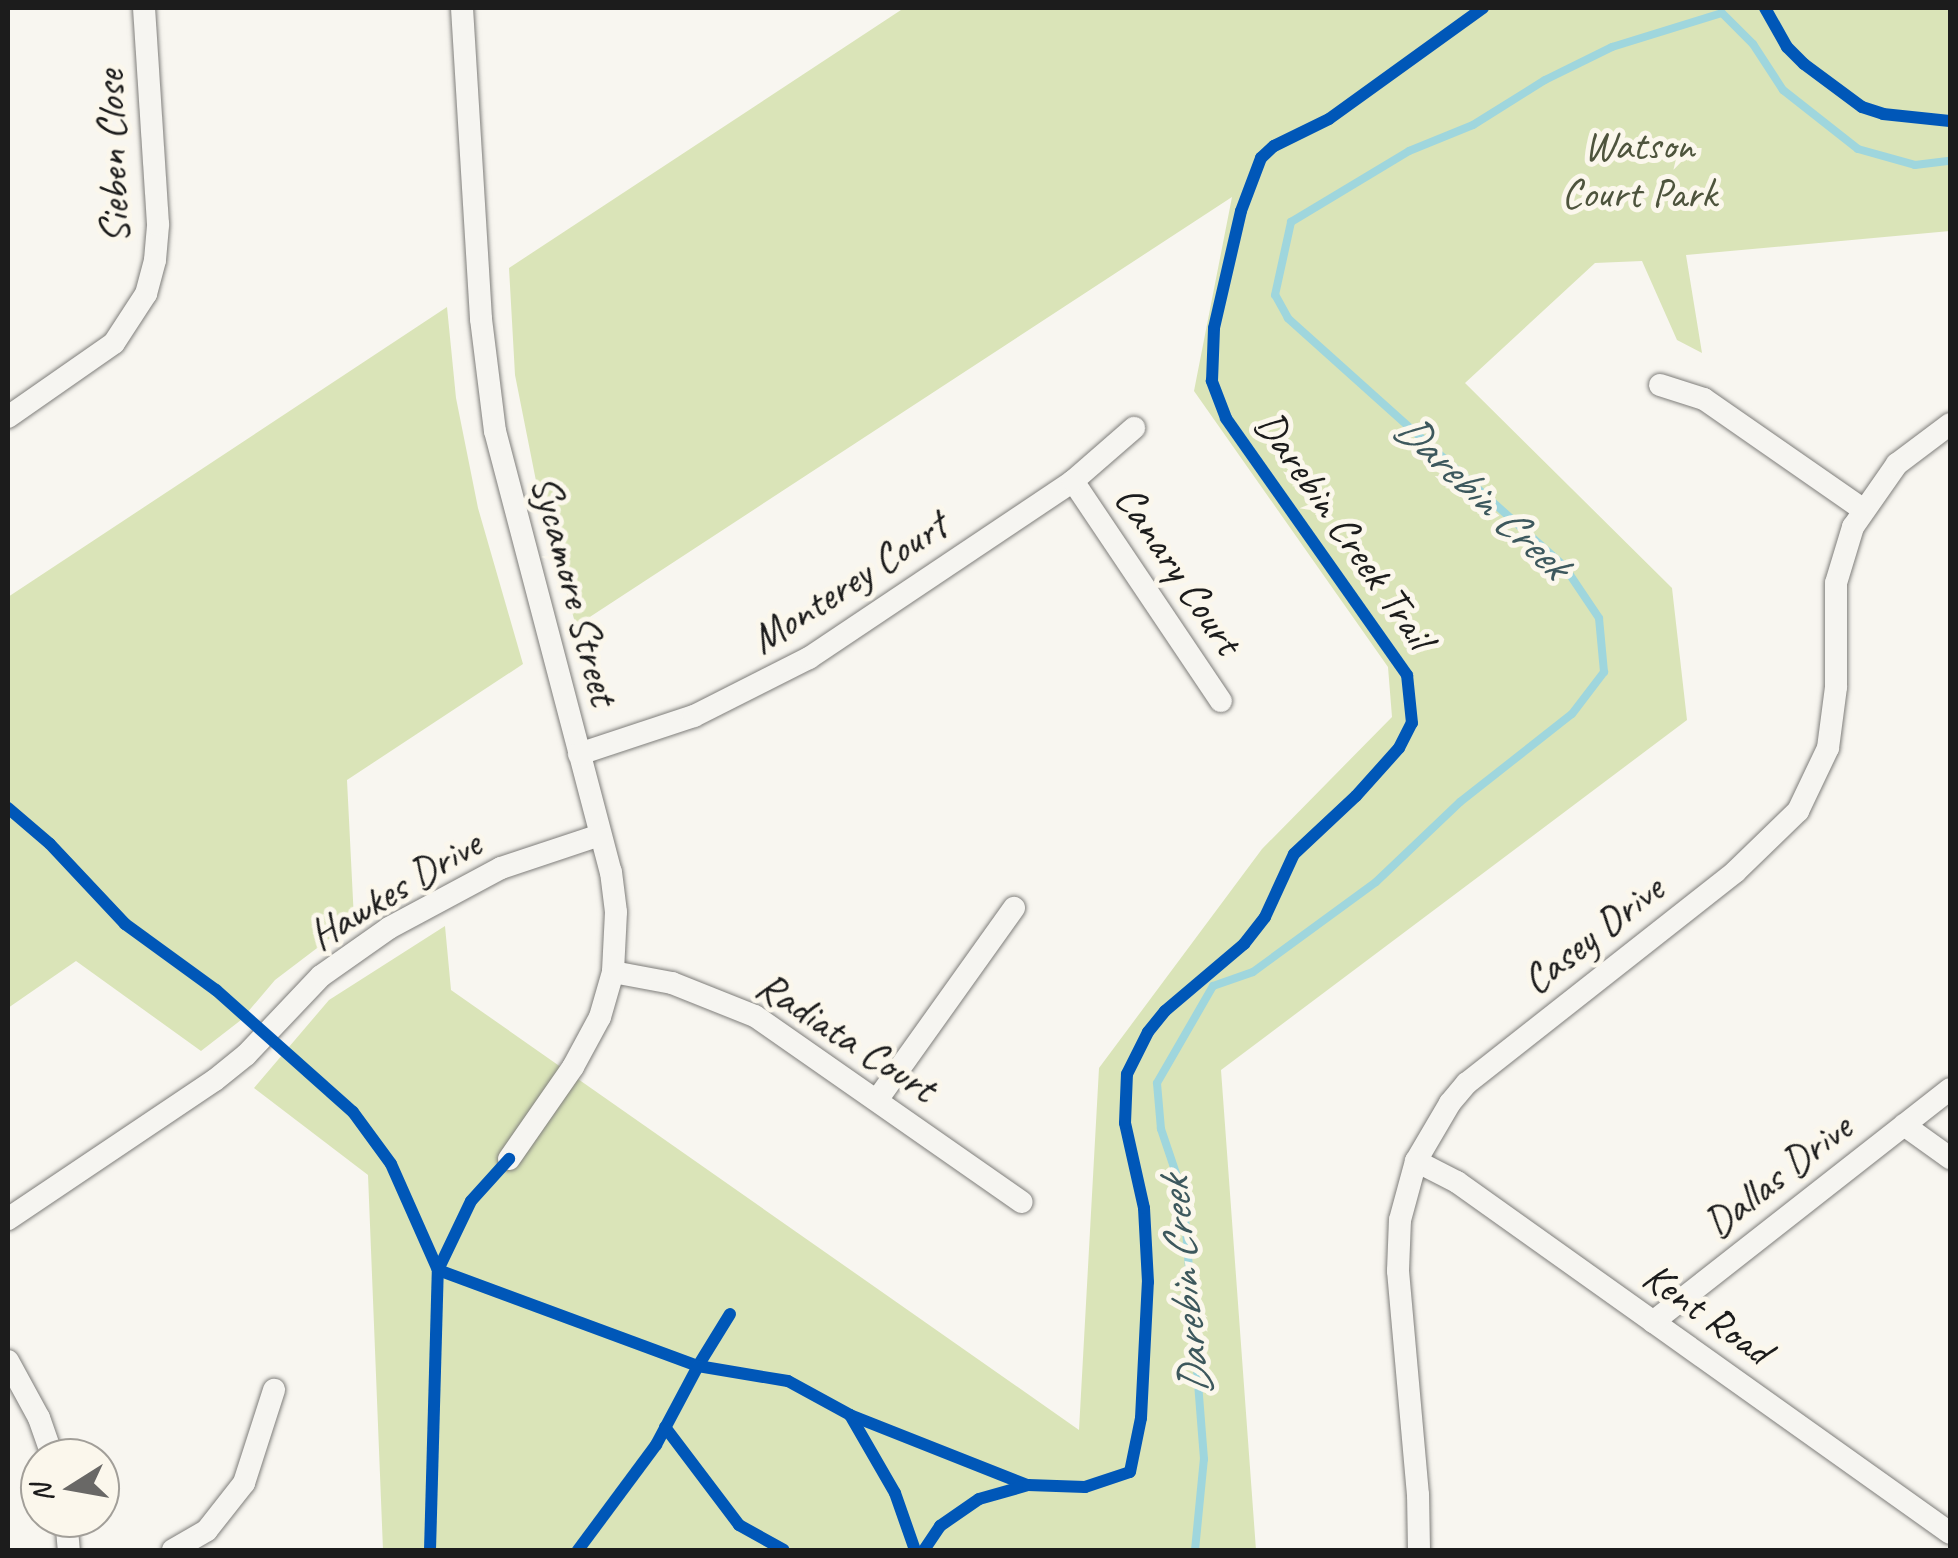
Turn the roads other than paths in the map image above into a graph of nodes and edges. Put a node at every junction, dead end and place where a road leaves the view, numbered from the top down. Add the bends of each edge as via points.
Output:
1 (144, 8) edge
2 (462, 8) edge
3 (1660, 385) dead end
4 (8, 417) edge
5 (1950, 424) edge
6 (1134, 428) dead end
7 (1073, 481) junction
8 (1862, 509) junction
9 (1221, 701) dead end
10 (579, 754) junction
11 (600, 835) junction
12 (1014, 908) dead end
13 (613, 972) junction
14 (1950, 1089) edge
15 (877, 1100) junction
16 (1904, 1125) junction
17 (1950, 1158) edge
18 (509, 1159) dead end
19 (1416, 1160) junction
20 (1022, 1202) dead end
21 (8, 1219) edge
22 (1653, 1322) junction
23 (8, 1361) edge
24 (274, 1390) dead end
25 (46, 1438) edge
26 (1950, 1533) edge
27 (1419, 1548) edge
28 (174, 1550) edge
29 (1444, 1550) edge

1 - 4 street, Sieben Close via 158,224 146,294 106,350
2 - 10 street, Sycamore Street via 492,413
3 - 8 street via 1704,400
5 - 8 street, Casey Drive via 1896,464
6 - 7 street, Monterey Court
7 - 9 street, Canary Court
7 - 10 street, Monterey Court via 809,658 694,716
8 - 19 street, Casey Drive via 1836,583 1836,687 1828,748 1798,810 1736,872 1467,1083
10 - 11 street, Sycamore Street
11 - 13 street, Sycamore Street via 616,912
11 - 21 street, Hawkes Drive via 501,868 389,928 321,976 215,1080
12 - 15 street
13 - 15 street, Radiata Court via 672,983 755,1016
13 - 18 street, Sycamore Street via 589,1041
14 - 16 street, Dallas Drive
15 - 20 street, Radiata Court
16 - 17 street
16 - 22 street, Dallas Drive
19 - 22 street, Kent Road
19 - 27 street, Casey Drive via 1398,1260
22 - 26 street, Kent Road
23 - 25 street
24 - 28 street via 244,1484 206,1530
27 - 29 street

